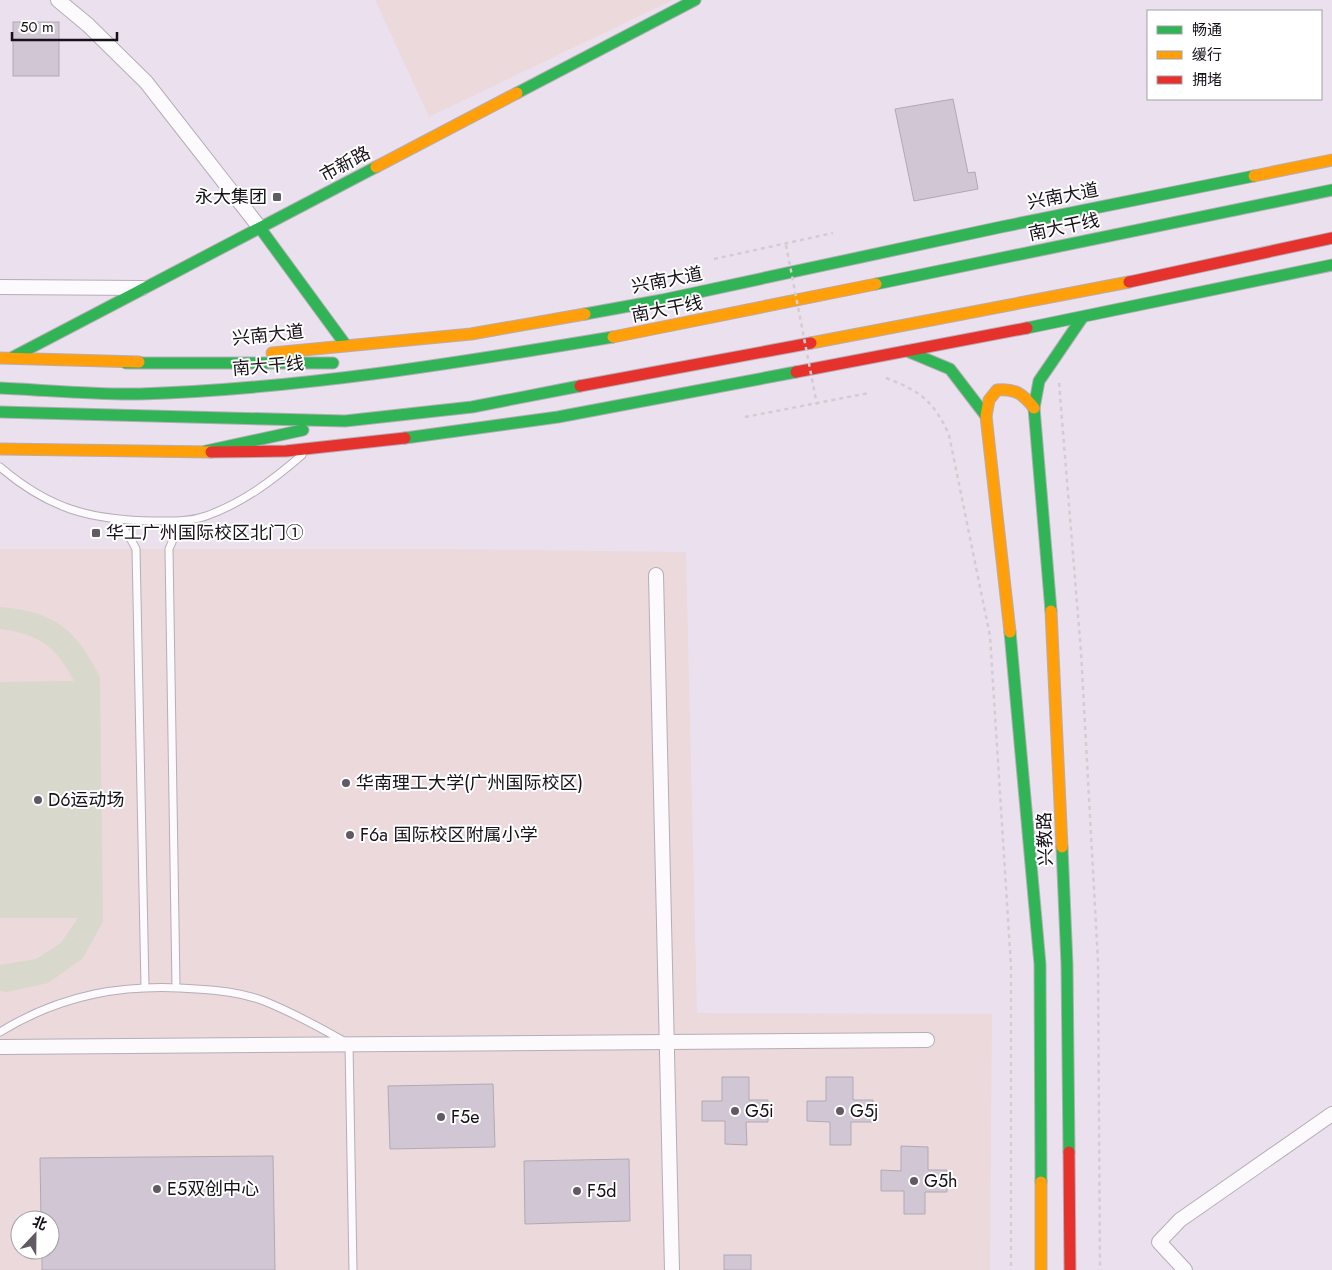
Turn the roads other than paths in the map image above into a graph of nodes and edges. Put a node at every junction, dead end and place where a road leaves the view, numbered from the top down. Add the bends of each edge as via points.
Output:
1 (58, 0) edge
2 (695, 0) edge
3 (1332, 160) edge
4 (1332, 190) edge
5 (260, 228) junction
6 (1332, 238) edge
7 (1332, 265) edge
8 (0, 287) edge
9 (146, 288) junction
10 (1082, 318) junction
11 (345, 344) junction
12 (907, 351) junction
13 (6, 358) edge
14 (126, 363) junction
15 (344, 363) dead end
16 (364, 363) dead end
17 (454, 364) junction
18 (0, 388) edge
19 (1034, 408) junction
20 (0, 412) edge
21 (986, 416) junction
22 (346, 421) junction
23 (310, 448) junction
24 (0, 449) edge
25 (206, 451) junction
26 (0, 467) edge
27 (114, 520) junction
28 (187, 521) junction
29 (656, 575) dead end
30 (146, 987) junction
31 (176, 987) junction
32 (0, 1032) edge
33 (927, 1040) dead end
34 (667, 1043) junction
35 (349, 1044) junction
36 (0, 1047) edge
37 (1332, 1114) edge
38 (353, 1270) edge
39 (672, 1270) edge
40 (1041, 1270) edge
41 (1070, 1270) edge
42 (1185, 1270) edge

1 - 5 street via 146,82
2 - 5 main road, 市新路
3 - 11 main road, 兴南大道 via 1001,226 662,300 471,334
4 - 17 main road, 南大干线 via 653,330
5 - 9 main road, 市新路
5 - 11 main road
6 - 22 main road via 1119,284 500,402
7 - 10 main road
8 - 9 street
9 - 13 main road, 市新路
10 - 12 main road
10 - 19 main road, 兴教路 via 1039,381
11 - 14 main road, 兴南大道 via 256,355
12 - 21 main road via 950,369
12 - 23 main road via 558,417
13 - 14 main road, 兴南大道
14 - 15 main road
16 - 17 main road
17 - 18 main road, 南大干线 via 281,384 139,394
19 - 21 main road via 1012,388 997,390 989,400
19 - 41 main road, 兴教路 via 1055,652 1067,965
20 - 22 main road
21 - 40 main road, 兴教路 via 1012,651 1040,964
22 - 25 main road
23 - 25 main road
23 - 28 lane via 278,476 242,500
24 - 25 main road
26 - 27 lane via 52,503
27 - 28 lane
27 - 30 lane via 128,534 136,549
28 - 31 lane via 176,533 169,549
29 - 34 street
30 - 31 lane
30 - 32 lane via 107,990 62,1002
31 - 35 lane via 214,990 262,1000
33 - 34 street
34 - 35 street
34 - 39 street
35 - 36 street
35 - 38 lane
37 - 42 street via 1180,1220 1159,1242

